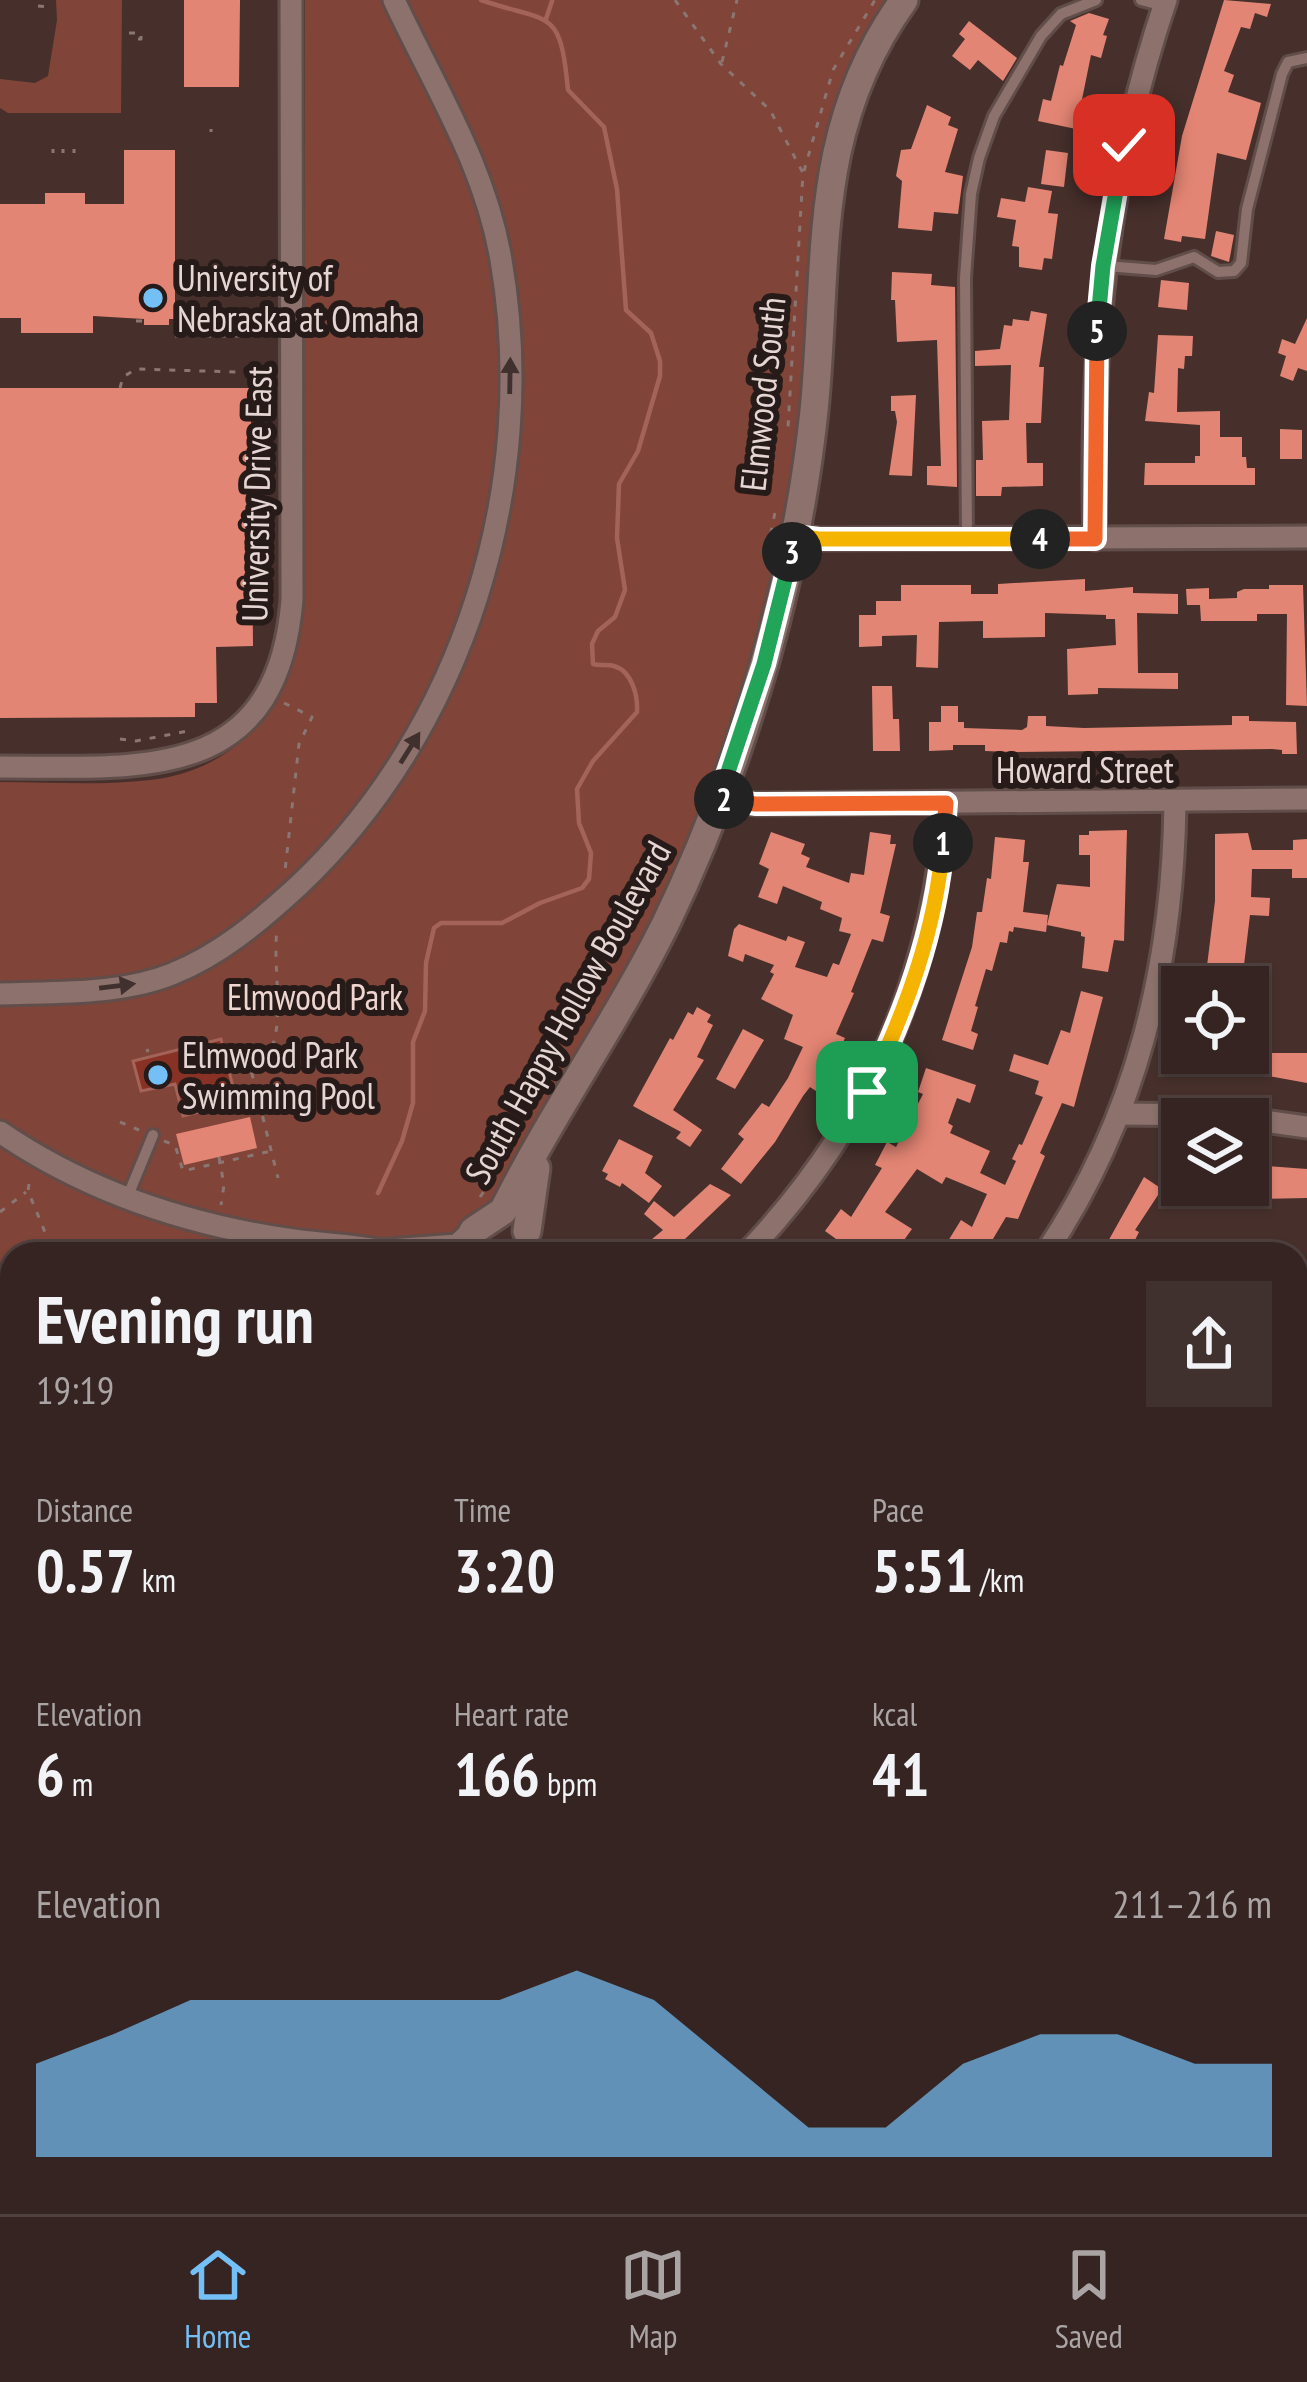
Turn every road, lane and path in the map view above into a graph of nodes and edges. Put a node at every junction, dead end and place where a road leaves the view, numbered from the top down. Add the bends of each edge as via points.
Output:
1 (291, 0) edge
2 (394, 0) edge
3 (675, 0) edge
4 (737, 0) edge
5 (904, 0) edge
6 (1096, 0) edge
7 (1141, 0) edge
8 (1165, 3) edge
9 (38, 7) dead end
10 (48, 7) dead end
11 (1307, 58) edge
12 (721, 64) junction
13 (1103, 266) junction
14 (136, 321) dead end
15 (143, 321) dead end
16 (175, 336) dead end
17 (274, 336) dead end
18 (272, 379) dead end
19 (120, 388) dead end
20 (272, 427) dead end
21 (788, 432) dead end
22 (778, 501) dead end
23 (252, 513) dead end
24 (795, 536) junction
25 (1307, 537) edge
26 (967, 539) junction
27 (1095, 539) junction
28 (763, 581) dead end
29 (268, 691) junction
30 (197, 729) dead end
31 (120, 739) dead end
32 (0, 767) edge
33 (719, 799) junction
34 (1307, 799) edge
35 (1175, 802) junction
36 (946, 803) junction
37 (284, 879) dead end
38 (277, 927) dead end
39 (0, 994) edge
40 (292, 1044) dead end
41 (250, 1061) junction
42 (1120, 1114) junction
43 (554, 1119) junction
44 (120, 1122) dead end
45 (1307, 1127) edge
46 (0, 1132) edge
47 (153, 1135) junction
48 (272, 1150) junction
49 (220, 1160) junction
50 (278, 1178) dead end
51 (128, 1198) junction
52 (0, 1212) edge
53 (220, 1213) dead end
54 (474, 1236) edge
55 (49, 1242) edge
56 (268, 1242) edge
57 (530, 1242) edge
58 (531, 1242) edge
59 (757, 1242) edge
60 (1052, 1242) edge

1 - 29 street, University Drive East via 292,600 286,651
39 -> 2 street via 146,982 254,927 365,813 421,730 455,656 502,489 507,310 482,182
3 - 12 path, Elmwood South
4 - 12 path
5 - 24 street, South Happy Hollow Boulevard via 866,61 837,140
6 - 26 lane via 1061,14 1041,36 994,116 971,194
7 - 8 lane
8 - 13 street via 1124,145
9 - 10 path
11 - 13 lane via 1288,62 1282,74 1234,271 1218,272 1194,257 1156,269
12 - 21 path, Elmwood South via 770,110 803,173
13 - 27 street
14 - 15 path
16 - 17 path
18 - 19 path via 258,370 136,369
20 - 23 path via 262,508
22 - 28 path, Elmwood South
24 - 26 street
24 - 33 street, South Happy Hollow Boulevard
25 - 27 street
26 - 27 street
29 - 32 street, University Drive East via 226,738 160,764
29 - 37 path via 312,717 297,755
30 - 31 path
33 - 36 street, Howard Street
33 - 43 street, South Happy Hollow Boulevard via 664,926
34 - 35 street, Howard Street
35 - 36 street, Howard Street
35 - 42 street via 1157,997
36 - 59 street via 929,927 889,1047 842,1136
38 - 41 path via 274,1043 267,1058
40 - 41 path via 281,1070
41 - 48 path
42 - 45 street
42 - 60 street
43 - 54 street, South Happy Hollow Boulevard via 503,1210
43 - 58 street via 531,1182
44 - 47 path
46 - 51 street via 52,1166
47 - 49 path via 175,1145 183,1171
47 - 51 lane
48 - 49 path
48 - 50 path
49 - 53 path
51 - 56 street
52 - 55 path via 28,1187
54 - 57 street via 508,1220

